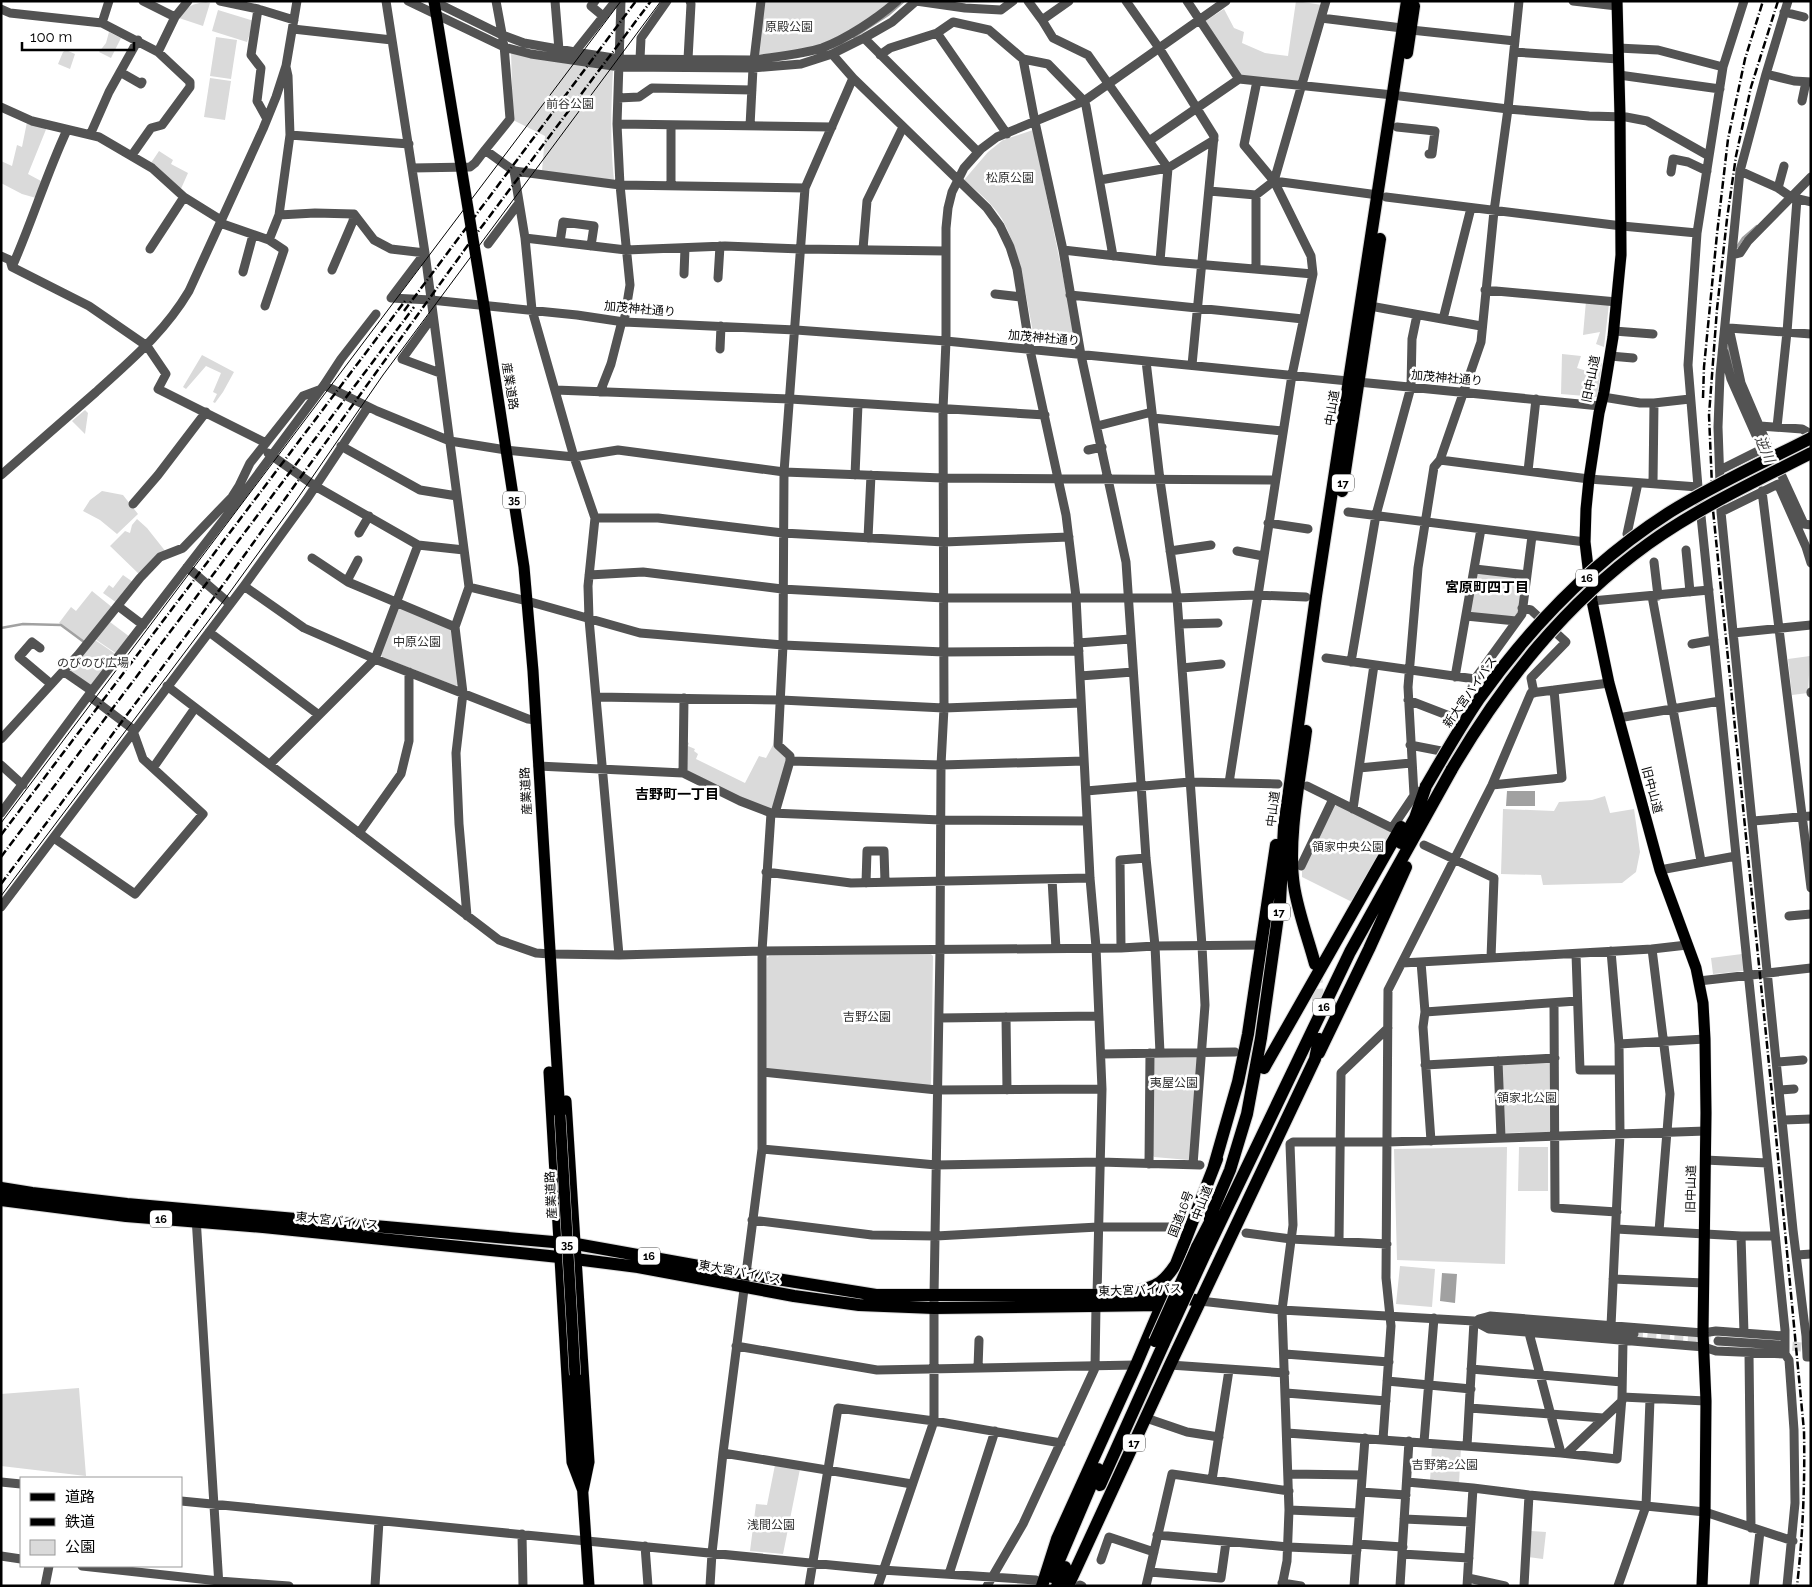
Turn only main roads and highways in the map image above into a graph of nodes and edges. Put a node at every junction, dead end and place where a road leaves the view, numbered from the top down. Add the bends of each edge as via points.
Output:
1 (1407, 1) edge
2 (1415, 1) edge
3 (434, 2) edge
4 (1617, 4) edge
5 (1406, 29) junction
6 (1397, 96) junction
7 (1382, 196) junction
8 (1354, 381) junction
9 (1809, 431) edge
10 (1811, 453) edge
11 (1304, 688) junction
12 (1452, 769) junction
13 (1426, 786) junction
14 (1315, 964) tunnel mouth
15 (553, 1003) junction
16 (1319, 1039) dead end
17 (1315, 1059) junction
18 (1264, 1068) dead end
19 (1240, 1110) dead end
20 (1214, 1166) junction
21 (1, 1188) edge
22 (1, 1200) edge
23 (196, 1215) junction
24 (1210, 1222) junction
25 (558, 1242) junction
26 (576, 1244) junction
27 (1202, 1249) junction
28 (559, 1257) junction
29 (577, 1259) junction
30 (1176, 1264) junction
31 (744, 1281) junction
32 (1117, 1296) junction
33 (1096, 1300) junction
34 (1164, 1300) junction
35 (1200, 1300) junction
36 (1160, 1342) junction
37 (583, 1491) junction
38 (1039, 1583) edge
39 (588, 1586) edge
40 (1048, 1586) edge
41 (1057, 1586) edge
42 (1068, 1586) edge
43 (1702, 1586) edge

1 - 5 highway, 中山道 / 17
2 - 5 highway, 中山道 / 17
3 - 15 main road, 産業道路 / 35 via 520,533 536,720
4 - 43 main road, 旧中山道 via 1622,226 1614,332 1589,479 1585,542 1592,601 1608,682 1660,870 1699,980 1702,1003 1706,1131
5 - 6 highway, 中山道 / 17
6 - 7 highway, 中山道 / 17
6 - 7 highway, 中山道 / 17 via 1397,127
7 - 8 highway, 中山道 / 17
7 - 8 highway, 中山道 / 17 via 1370,306
8 - 11 highway, 中山道 / 17
8 - 14 highway, 中山道 / 17 via 1293,835 1294,886
9 - 13 highway, 新大宮バイパス / 16, bridge via 1641,532 1582,582 1543,620 1496,676
10 - 12 highway, 新大宮バイパス / 16, bridge via 1669,530 1598,585 1571,609 1525,660 1491,706
11 - 20 highway via 1300,695 1284,789 1254,1000 1240,1073
11 - 24 highway, 中山道 / 17 via 1284,827 1280,902 1261,1038 1247,1114
12 - 17 highway, 新大宮バイパス / 16
12 - 27 highway, 16 via 1350,952
13 - 18 highway, 新大宮バイパス / 16
13 - 24 highway, 16 via 1415,818 1345,950
15 - 25 main road, 35 via 547,1040
15 - 26 main road, 35 via 562,1038
15 - 37 main road, 産業道路 / 35, bridge
16 - 17 highway
17 - 35 highway, 16
19 - 20 highway, 国道16号 / 16
20 - 30 highway, 国道16号 / 16
21 - 23 highway, 東大宮バイパス / 16
22 - 23 highway, 東大宮バイパス / 16 via 126,1216
23 - 25 highway, 東大宮バイパス / 16
23 - 28 highway, 東大宮バイパス / 16
24 - 27 highway, 中山道 / 17
25 - 26 highway, 東大宮バイパス / 16
25 - 28 main road, 35
26 - 29 main road, 35
26 - 31 highway, 東大宮バイパス / 16
27 - 36 highway, 中山道 / 17, bridge
28 - 29 highway, 東大宮バイパス / 16
28 - 37 main road, 35 via 572,1462
29 - 31 highway, 東大宮バイパス / 16
29 - 37 main road, 35 via 589,1462
30 - 32 highway, 国道16号 / 16 via 1168,1277 1152,1288
30 - 35 highway via 1184,1287
31 - 33 highway, 東大宮バイパス / 16 via 934,1302
32 - 33 highway, 東大宮バイパス / 16
32 - 34 highway, 東大宮バイパス / 16
33 - 34 highway, 東大宮バイパス / 16
34 - 35 highway, 東大宮バイパス / 16
34 - 38 highway
35 - 42 highway, 17
36 - 40 highway, 中山道 / 17 via 1118,1424
36 - 41 highway, 17
37 - 39 main road, 産業道路 / 35

